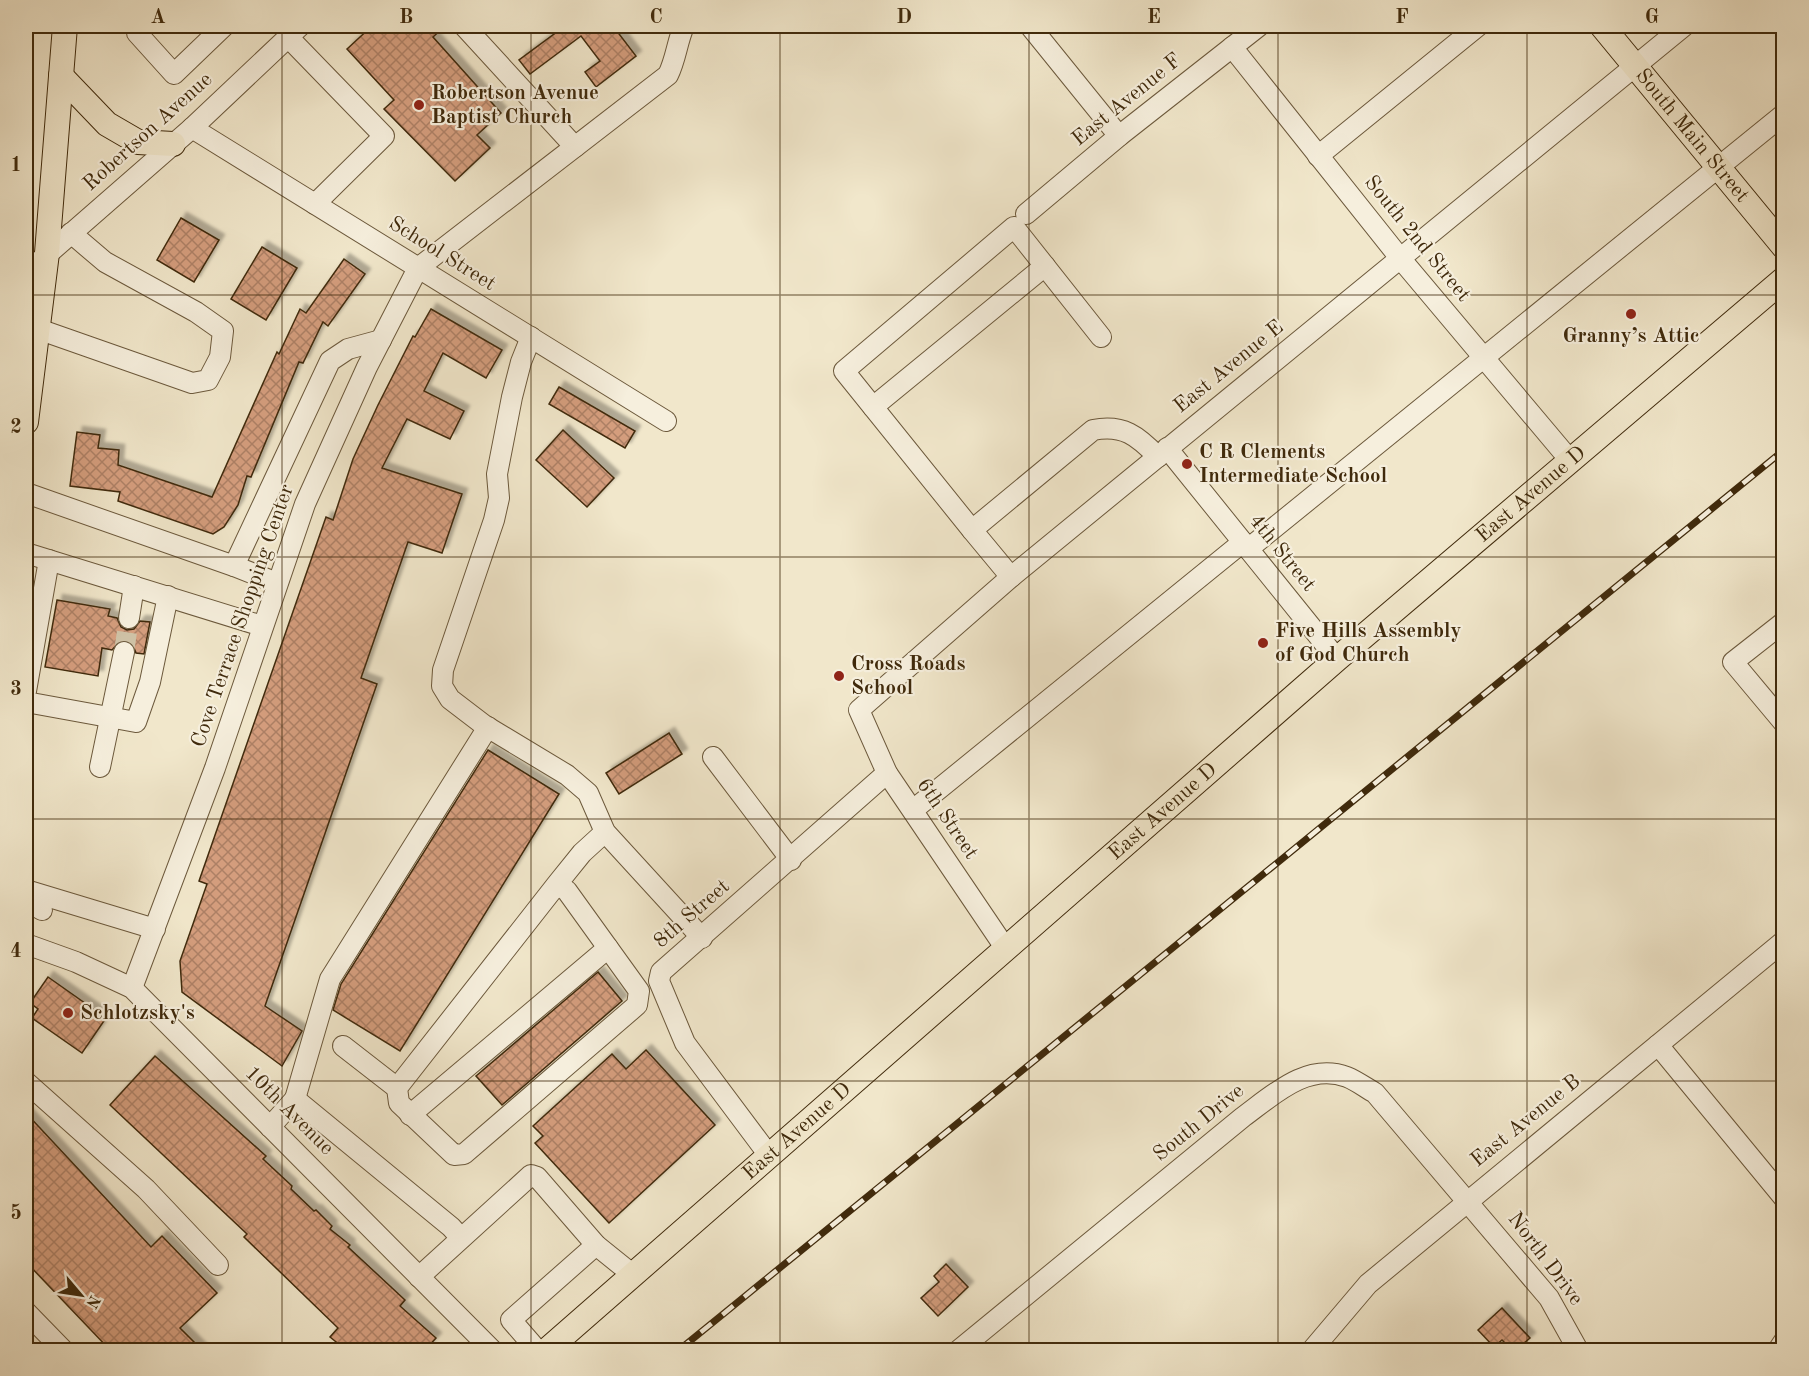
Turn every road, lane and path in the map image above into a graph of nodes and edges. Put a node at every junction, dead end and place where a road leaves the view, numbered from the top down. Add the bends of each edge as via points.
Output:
1 (64, 26) edge
2 (137, 26) edge
3 (464, 26) edge
4 (1030, 26) edge
5 (1259, 26) edge
6 (1478, 26) edge
7 (1602, 26) edge
8 (1684, 26) edge
9 (216, 28) edge
10 (677, 30) edge
11 (294, 31) edge
12 (1232, 47) junction
13 (1635, 66) junction
14 (61, 76) junction
15 (1784, 114) edge
16 (192, 128) junction
17 (1119, 136) junction
18 (173, 144) junction
19 (575, 147) junction
20 (1318, 156) junction
21 (1718, 167) junction
22 (315, 204) junction
23 (1026, 214) dead end
24 (71, 232) junction
25 (1784, 247) edge
26 (47, 253) junction
27 (1400, 258) junction
28 (1045, 266) junction
29 (418, 268) junction
30 (26, 273) edge
31 (1784, 279) edge
32 (38, 329) junction
33 (1101, 337) dead end
34 (531, 338) junction
35 (381, 340) junction
36 (1484, 358) junction
37 (873, 407) junction
38 (666, 421) dead end
39 (26, 422) edge
40 (1163, 453) junction
41 (1569, 459) junction
42 (26, 493) edge
43 (972, 530) junction
44 (1246, 545) junction
45 (26, 553) edge
46 (50, 560) junction
47 (234, 566) junction
48 (1011, 577) junction
49 (277, 584) junction
50 (134, 586) junction
51 (168, 596) junction
52 (129, 618) tunnel mouth
53 (1784, 622) edge
54 (262, 626) junction
55 (124, 652) tunnel mouth
56 (1337, 659) junction
57 (26, 691) edge
58 (26, 702) edge
59 (859, 710) joint
60 (111, 718) junction
61 (1784, 723) edge
62 (488, 727) junction
63 (713, 757) dead end
64 (100, 767) dead end
65 (887, 773) junction
66 (913, 810) junction
67 (605, 832) junction
68 (791, 860) junction
69 (557, 884) junction
70 (26, 890) edge
71 (74, 904) junction
72 (39, 908) edge
73 (155, 929) junction
74 (702, 938) junction
75 (1784, 941) edge
76 (26, 944) edge
77 (608, 948) junction
78 (1006, 949) junction
79 (132, 988) junction
80 (1658, 1045) junction
81 (343, 1046) dead end
82 (26, 1082) edge
83 (397, 1088) junction
84 (295, 1099) junction
85 (410, 1115) junction
86 (270, 1127) junction
87 (768, 1154) junction
88 (1784, 1197) edge
89 (1468, 1199) junction
90 (461, 1238) junction
91 (596, 1245) junction
92 (218, 1265) dead end
93 (632, 1274) junction
94 (419, 1277) junction
95 (26, 1312) edge
96 (1784, 1341) edge
97 (63, 1350) edge
98 (492, 1350) edge
99 (537, 1350) edge
100 (547, 1350) edge
101 (959, 1350) edge
102 (1312, 1350) edge
103 (1578, 1350) edge
104 (1778, 1350) edge

1 - 14 main road
2 - 9 street via 136,33 174,74
3 - 19 street
4 - 17 street
5 - 12 street, East Avenue F
6 - 20 street
7 - 13 main road, South Main Street
8 - 13 street, East Avenue E
10 - 19 street via 674,62 668,75
11 - 16 street, Robertson Avenue
11 - 22 street via 384,136
12 - 17 street, East Avenue F
12 - 20 street, South 2nd Street
13 - 21 main road, South Main Street
13 - 27 street, East Avenue E
14 - 18 main road via 107,124 138,142
14 - 26 main road
15 - 21 street
16 - 18 street, Robertson Avenue
16 - 22 street, School Street
17 - 23 street, East Avenue F
18 - 24 street, Robertson Avenue
19 - 29 street
20 - 27 street, South 2nd Street
21 - 25 main road, South Main Street
21 - 36 street
22 - 29 street, School Street
24 - 26 street, Robertson Avenue
24 - 32 street via 105,262 196,312 223,332 220,357 208,380 192,383
26 - 30 street, Robertson Avenue
26 - 32 main road
27 - 36 street, South 2nd Street
27 - 40 street, East Avenue E
28 - 33 street
28 - 37 street
28 - 37 street via 1014,227 844,371
29 - 34 street, School Street
29 - 35 street, Cove Terrace Shopping Center
31 - 41 main road, East Avenue D
32 - 39 main road
34 - 38 street, School Street
34 - 62 street via 512,397 497,474 499,498 494,520 442,670 442,686 450,699
35 - 47 street via 348,349 330,361
35 - 49 street, Cove Terrace Shopping Center via 306,504
36 - 41 street, South 2nd Street
36 - 44 street
37 - 43 street
40 - 43 street, 4th Street via 1129,432 1093,430
40 - 44 street, 4th Street
40 - 48 street, East Avenue E
41 - 56 main road, East Avenue D
42 - 47 street
43 - 48 street
44 - 56 street, 4th Street
44 - 66 street
45 - 46 street
46 - 50 street
46 - 57 street
47 - 49 street
48 - 59 street, East Avenue E
49 - 54 street, Cove Terrace Shopping Center
50 - 51 street
50 - 52 street
51 - 54 street
51 - 60 street via 150,682 136,722
53 - 61 street via 1733,662
54 - 73 street, Cove Terrace Shopping Center
55 - 60 street
56 - 78 main road, East Avenue D
58 - 60 street
59 - 65 street, 6th Street
60 - 64 street
62 - 67 street via 588,792
62 - 84 street via 330,979
63 - 68 street
65 - 66 street, 6th Street
65 - 68 street, 8th Street
66 - 78 street, 6th Street
67 - 69 street
67 - 74 street
68 - 74 street, 8th Street
69 - 77 street via 567,891
69 - 83 street
70 - 71 street
71 - 72 street
71 - 73 street
73 - 79 street, Cove Terrace Shopping Center
74 - 87 street, 8th Street via 661,972 659,981 685,1043
75 - 80 street, East Avenue B
76 - 79 street, 10th Avenue
77 - 85 street
77 - 85 street via 639,991 637,1005 464,1154 454,1155
78 - 87 main road, East Avenue D
79 - 86 street, 10th Avenue
80 - 88 street
80 - 89 street, East Avenue B
81 - 83 street
82 - 92 street via 146,1189
83 - 85 street via 399,1103
84 - 86 street
84 - 90 street
86 - 94 street, 10th Avenue
87 - 93 main road, East Avenue D
89 - 101 street, South Drive via 1376,1093 1346,1077 1326,1073 1292,1081
89 - 102 street, East Avenue B via 1368,1284
89 - 103 street, North Drive via 1549,1298
90 - 91 street via 531,1175 537,1177
90 - 94 street
91 - 93 street
91 - 99 street via 511,1320
93 - 100 main road, East Avenue D
94 - 98 street, 10th Avenue
95 - 97 street
96 - 104 street

